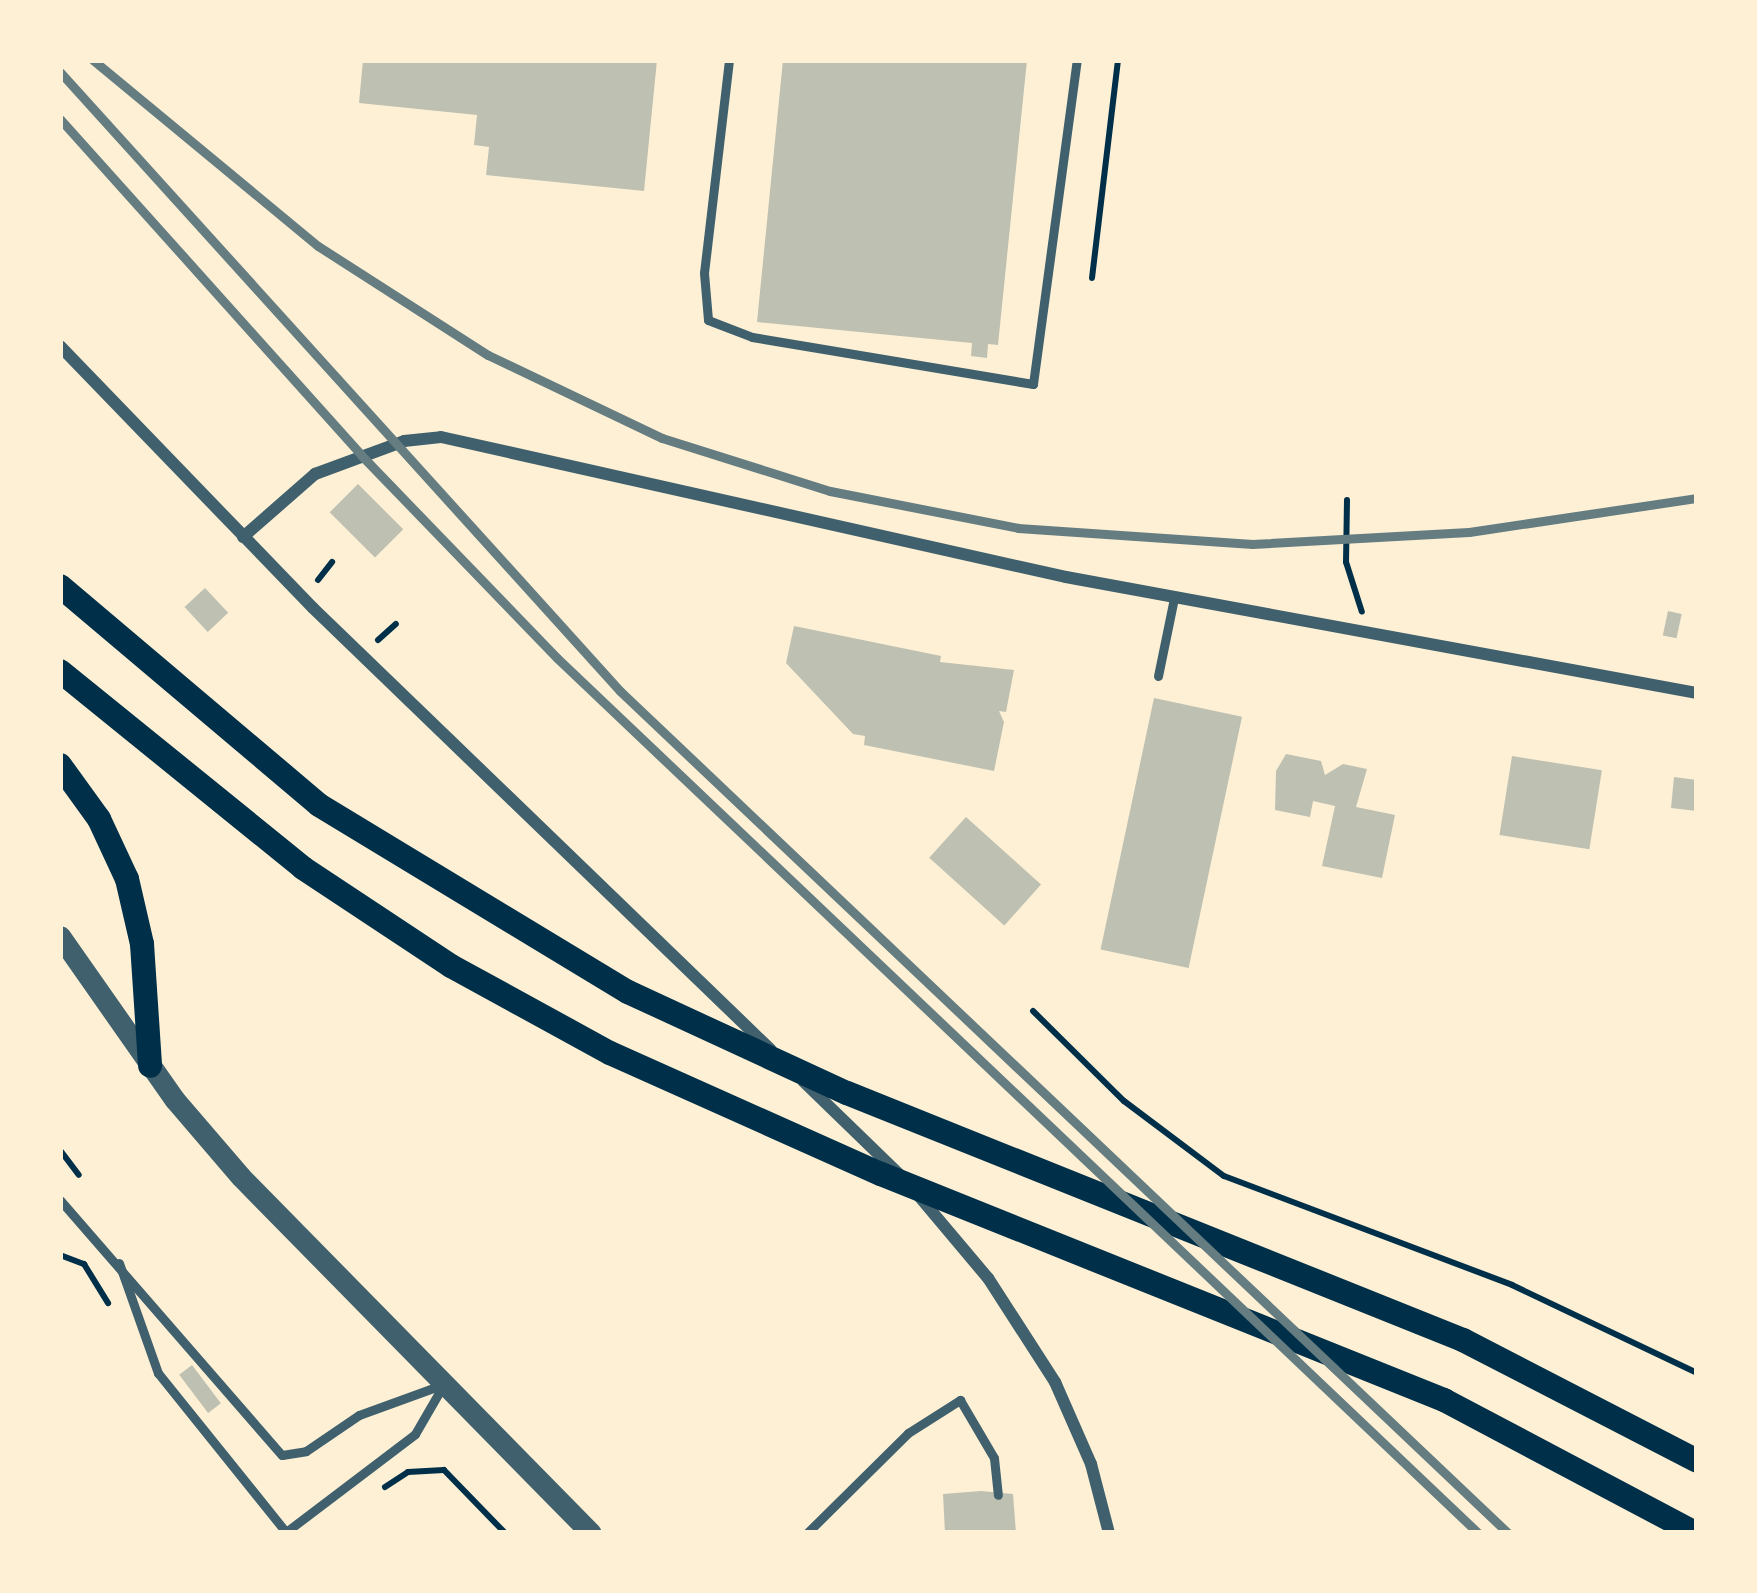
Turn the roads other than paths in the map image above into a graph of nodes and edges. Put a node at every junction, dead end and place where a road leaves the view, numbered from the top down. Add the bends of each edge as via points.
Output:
1 (729, 60) edge
2 (1077, 60) edge
3 (60, 346) edge
4 (243, 537) junction
5 (60, 586) edge
6 (1174, 598) junction
7 (60, 671) edge
8 (1158, 676) dead end
9 (1697, 693) edge
10 (60, 764) edge
11 (60, 936) edge
12 (150, 1066) junction
13 (61, 1197) edge
14 (119, 1263) junction
15 (444, 1384) junction
16 (1697, 1461) edge
17 (998, 1495) dead end
18 (287, 1532) edge
19 (591, 1533) edge
20 (807, 1533) edge
21 (1109, 1533) edge
22 (1695, 1533) edge

1 - 2 lane via 704,273 708,320 752,337 1033,384
3 - 4 street
4 - 6 street via 315,474 404,441 441,437
4 - 21 street via 890,1164 961,1243 1055,1382 1091,1464
5 - 16 main road via 267,768 522,934 847,1093 1463,1340
6 - 8 lane
6 - 9 street
7 - 22 main road via 303,868 504,997 718,1106 1408,1384
10 - 12 main road via 99,819 127,879 142,944
11 - 12 street
12 - 15 street via 241,1177
13 - 14 lane
14 - 15 lane via 282,1455 307,1451 359,1415
14 - 18 lane via 158,1373
15 - 18 lane via 415,1435
15 - 19 street
17 - 20 lane via 994,1457 960,1400 908,1433

